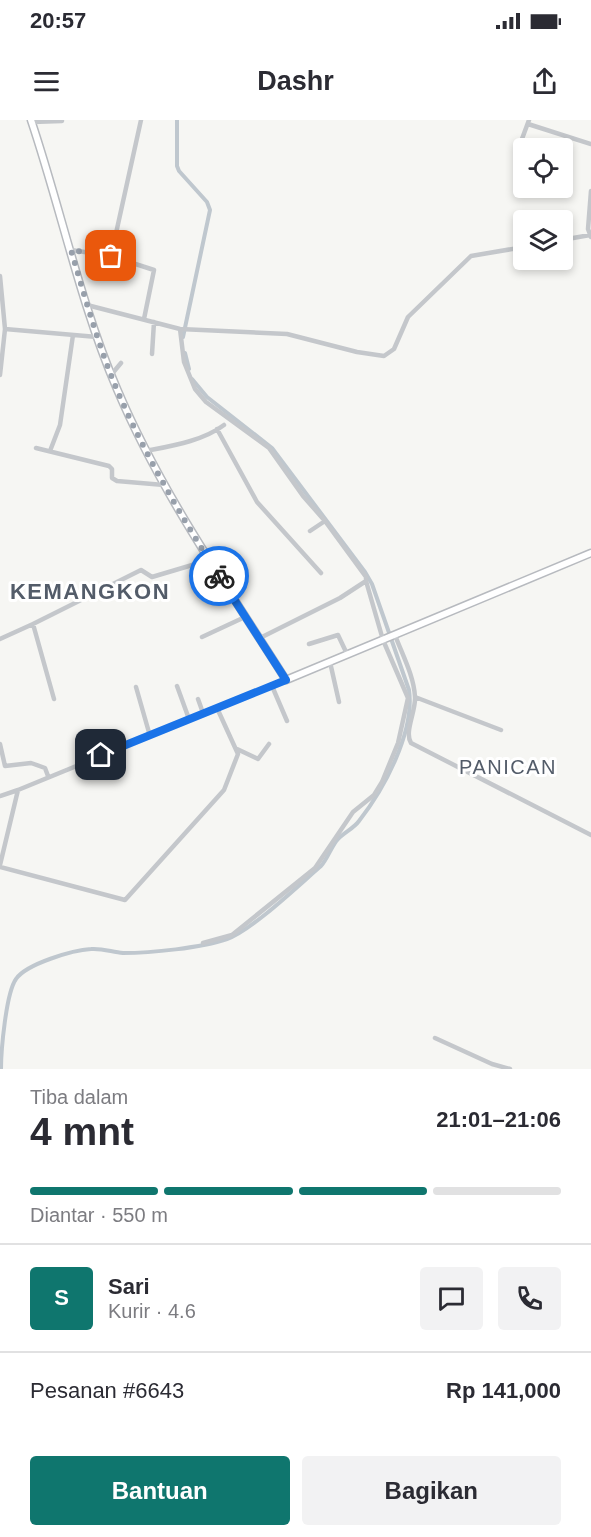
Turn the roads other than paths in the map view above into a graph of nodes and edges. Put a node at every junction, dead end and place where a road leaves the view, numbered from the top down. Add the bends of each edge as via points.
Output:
1 (141, 120) edge
2 (32, 121) edge
3 (62, 121) edge
4 (529, 122) edge
5 (523, 138) edge
6 (591, 144) edge
7 (591, 191) edge
8 (590, 236) edge
9 (573, 238) edge
10 (513, 249) edge
11 (71, 250) junction
12 (111, 256) junction
13 (0, 276) edge
14 (87, 305) junction
15 (144, 319) junction
16 (154, 322) junction
17 (5, 329) junction
18 (182, 329) junction
19 (73, 335) junction
20 (97, 337) junction
21 (152, 354) dead end
22 (121, 363) dead end
23 (0, 375) edge
24 (111, 375) junction
25 (224, 425) dead end
26 (217, 429) junction
27 (36, 448) dead end
28 (50, 451) junction
29 (146, 451) junction
30 (164, 486) junction
31 (325, 521) junction
32 (310, 531) dead end
33 (591, 553) edge
34 (209, 560) junction
35 (321, 573) dead end
36 (366, 581) junction
37 (245, 617) junction
38 (33, 624) junction
39 (394, 635) junction
40 (202, 637) dead end
41 (260, 638) junction
42 (0, 639) edge
43 (384, 640) junction
44 (309, 644) dead end
45 (348, 654) junction
46 (330, 662) junction
47 (286, 680) junction
48 (177, 686) dead end
49 (272, 686) junction
50 (135, 687) dead end
51 (415, 697) junction
52 (54, 699) dead end
53 (198, 699) dead end
54 (339, 702) dead end
55 (217, 708) junction
56 (203, 713) junction
57 (189, 719) junction
58 (287, 721) dead end
59 (501, 730) dead end
60 (150, 736) junction
61 (0, 744) edge
62 (269, 744) dead end
63 (237, 749) junction
64 (48, 776) junction
65 (18, 790) junction
66 (0, 796) edge
67 (591, 826) edge
68 (590, 834) edge
69 (0, 866) edge
70 (203, 943) dead end
71 (435, 1038) dead end
72 (510, 1069) edge

1 - 12 street
2 - 3 street
2 - 11 main road
4 - 5 street
4 - 6 street
7 - 8 street
8 - 9 street
10 - 18 street via 471,256 408,317 394,348 384,356 286,334
11 - 12 street
11 - 14 main road
12 - 15 street via 154,270
13 - 17 street
14 - 15 street
14 - 20 main road
15 - 16 street
16 - 18 street
16 - 21 street
17 - 19 street
17 - 23 street
18 - 31 street via 184,362 195,389 206,402 269,448
19 - 20 street
19 - 28 street via 60,425
20 - 24 main road
22 - 24 street
24 - 29 main road
25 - 26 street
26 - 29 street via 177,445
26 - 35 street via 256,502
27 - 28 street
28 - 30 street via 109,466 117,481
29 - 30 main road
30 - 34 main road
31 - 32 street
31 - 36 street
33 - 39 main road
34 - 37 main road
34 - 38 street via 152,578 141,570
36 - 41 street
36 - 43 street
37 - 40 street
37 - 41 main road
38 - 42 street
38 - 52 street
39 - 43 main road
39 - 51 street
41 - 47 main road
43 - 45 main road
43 - 70 street via 408,698 398,743 378,790 352,812 315,868 232,935
44 - 45 street via 338,635
45 - 46 main road
46 - 47 main road
46 - 54 street
47 - 49 street
48 - 57 street
49 - 55 street
49 - 58 street
50 - 60 street
51 - 59 street
51 - 68 street via 408,736 411,743
53 - 56 street
55 - 56 street
55 - 63 street
56 - 57 street
57 - 60 street
60 - 64 street
61 - 64 street via 4,766 35,763 45,768
62 - 63 street via 258,759
63 - 69 street via 237,759 224,790 125,900
64 - 65 street
65 - 66 street
65 - 69 street
67 - 68 street
71 - 72 street

